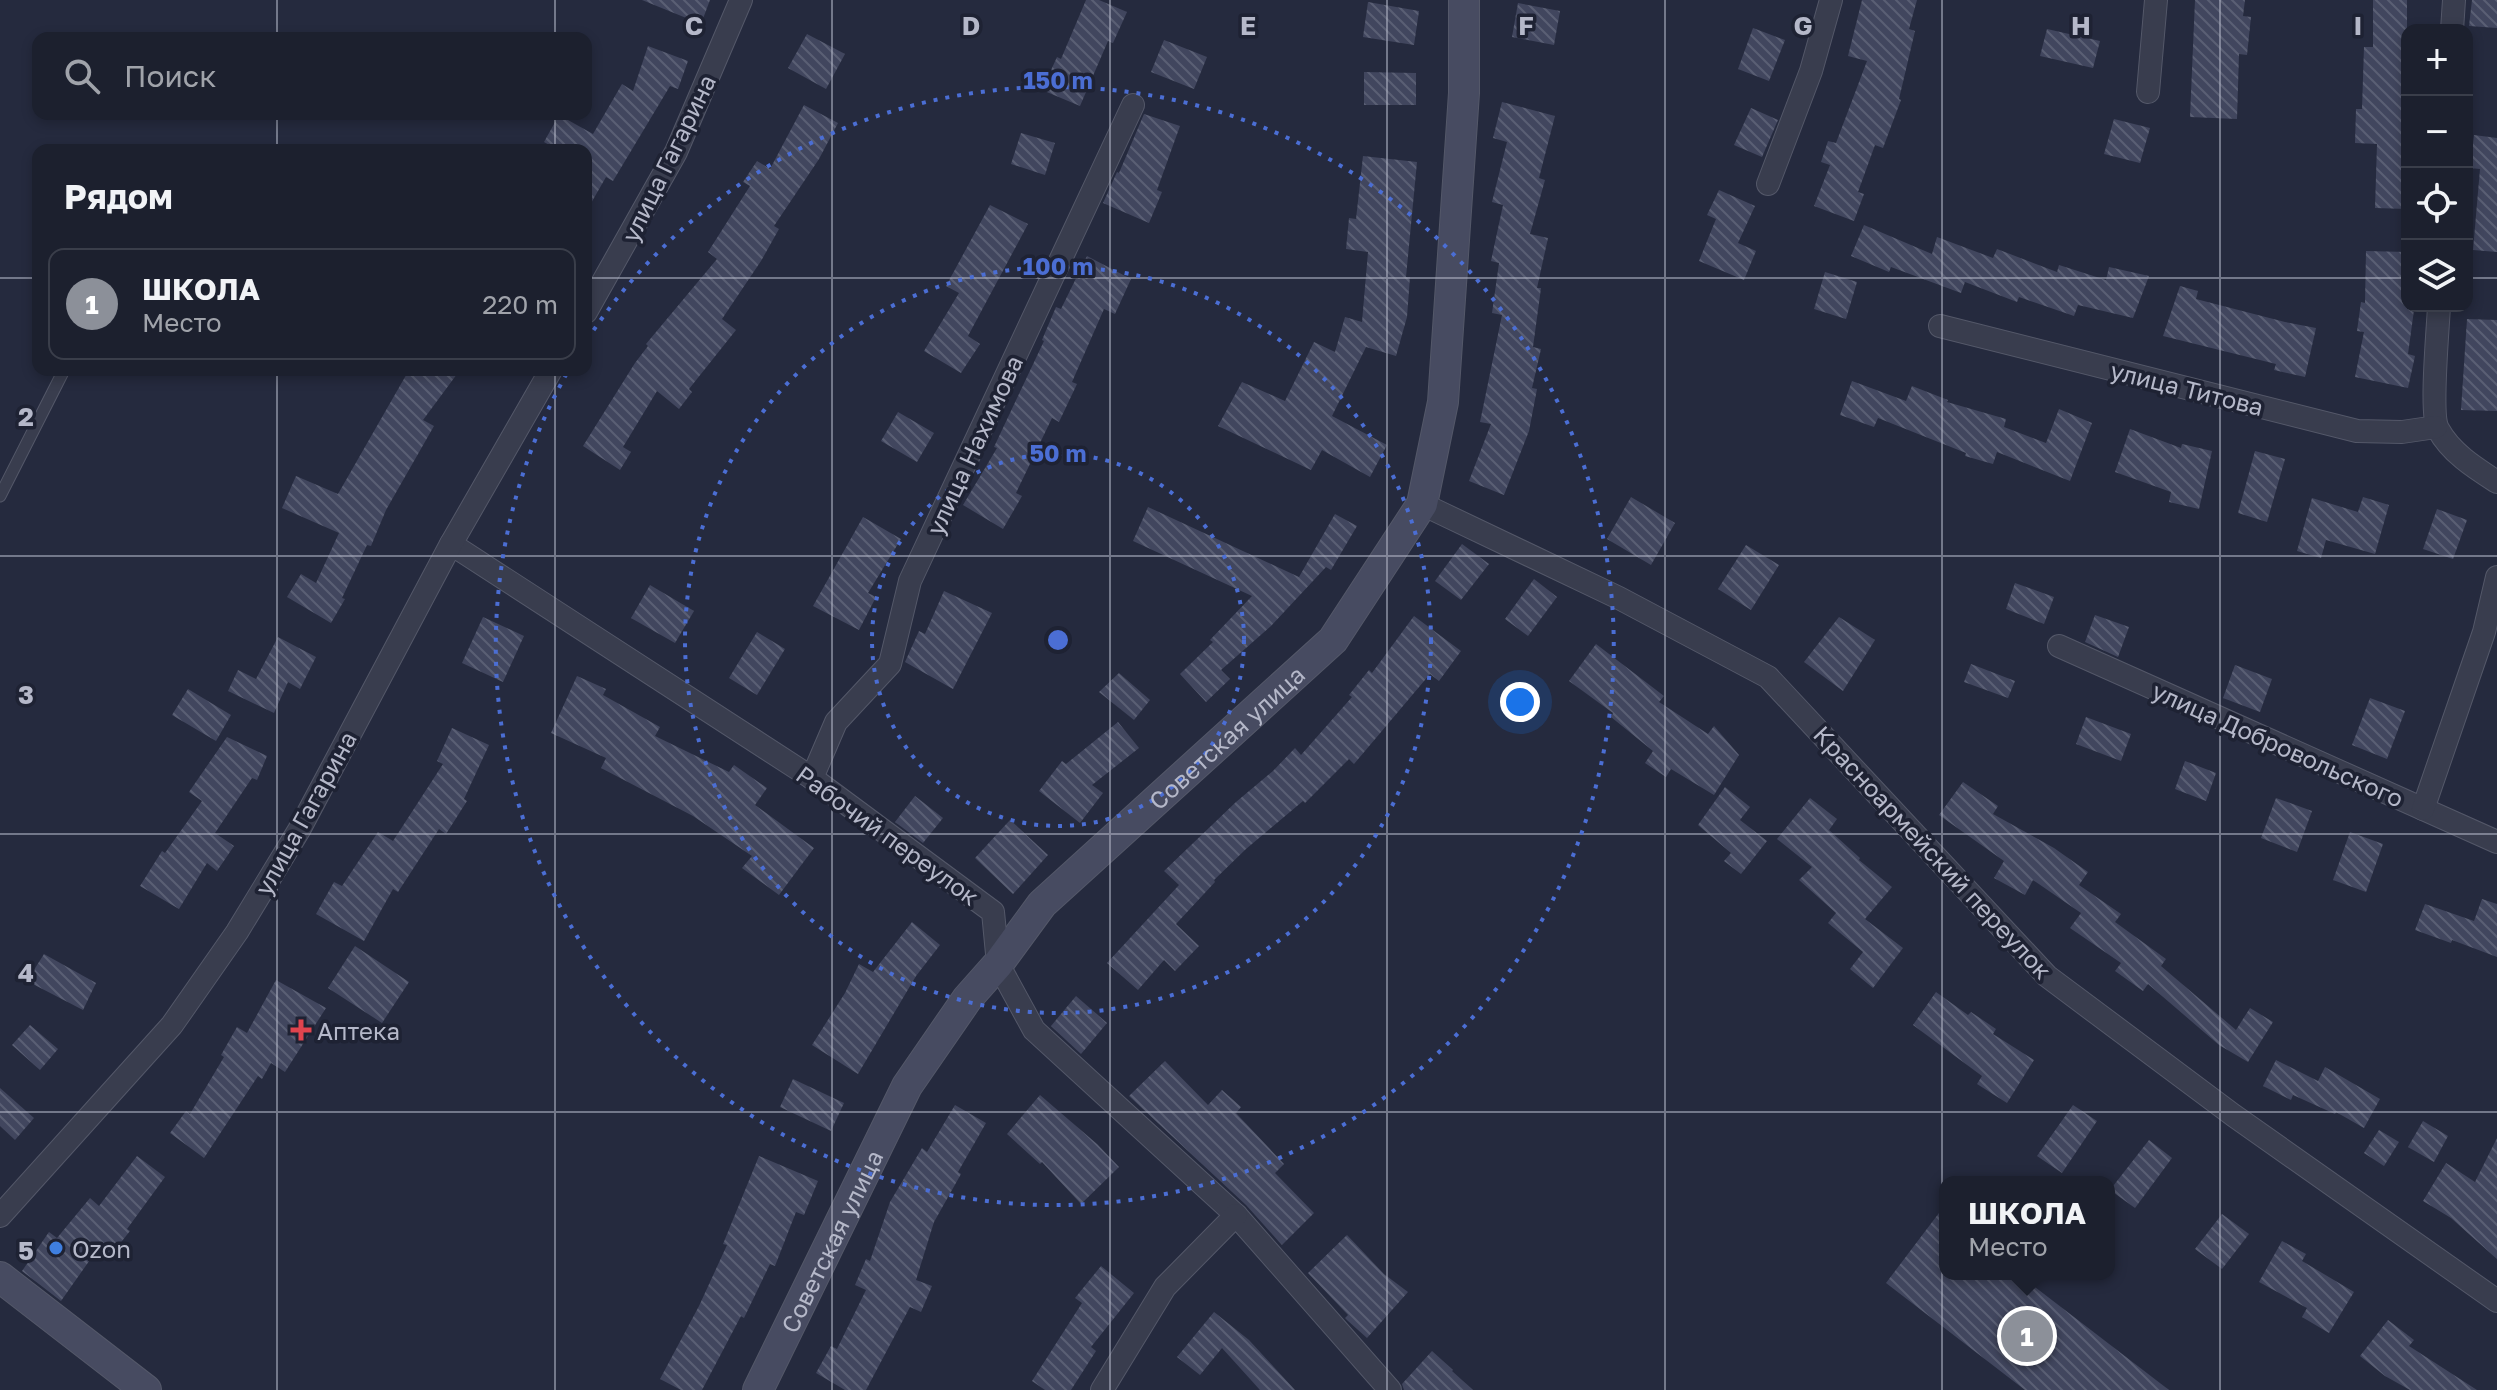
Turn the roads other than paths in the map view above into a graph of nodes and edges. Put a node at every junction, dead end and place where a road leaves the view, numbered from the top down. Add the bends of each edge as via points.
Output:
1 (741, 0) edge
2 (1464, 0) edge
3 (1831, 0) edge
4 (2156, 0) edge
5 (2454, 0) edge
6 (2452, 24) edge
7 (2148, 92) dead end
8 (1133, 105) dead end
9 (1768, 184) dead end
10 (592, 301) edge
11 (2439, 312) edge
12 (1940, 326) dead end
13 (61, 376) edge
14 (548, 376) edge
15 (2436, 427) junction
16 (2497, 482) edge
17 (0, 496) edge
18 (1422, 504) junction
19 (451, 544) junction
20 (2497, 577) edge
21 (2491, 634) edge
22 (2059, 646) dead end
23 (812, 778) junction
24 (2423, 809) junction
25 (2497, 842) edge
26 (998, 964) junction
27 (1236, 1215) junction
28 (0, 1216) edge
29 (0, 1277) edge
30 (2497, 1301) edge
31 (146, 1390) edge
32 (758, 1390) edge
33 (1102, 1390) edge
34 (1390, 1390) edge

1 - 10 street, улица Гагарина via 676,152
2 - 18 street, Советская улица via 1464,93 1443,402
3 - 9 street via 1811,71
4 - 7 street
5 - 6 street
8 - 23 street, улица Нахимова via 910,581 890,664 836,722
11 - 15 street
12 - 15 street, улица Титова via 2357,431
13 - 17 lane
14 - 19 street, улица Гагарина
15 - 16 street via 2463,460
18 - 26 street, Советская улица via 1333,640 1042,904
18 - 30 street, Красноармейский переулок via 1619,598 1768,677 2047,976
19 - 23 street, Рабочий переулок
19 - 28 street, улица Гагарина via 299,830 237,932 172,1025
20 - 21 street
21 - 24 street
22 - 24 street, улица Добровольского
23 - 26 street, Рабочий переулок via 993,912
24 - 25 street, улица Добровольского
26 - 27 street, Рабочий переулок via 1034,1030
26 - 32 street, Советская улица via 907,1086
27 - 33 street via 1165,1287
27 - 34 street, Рабочий переулок
29 - 31 street

